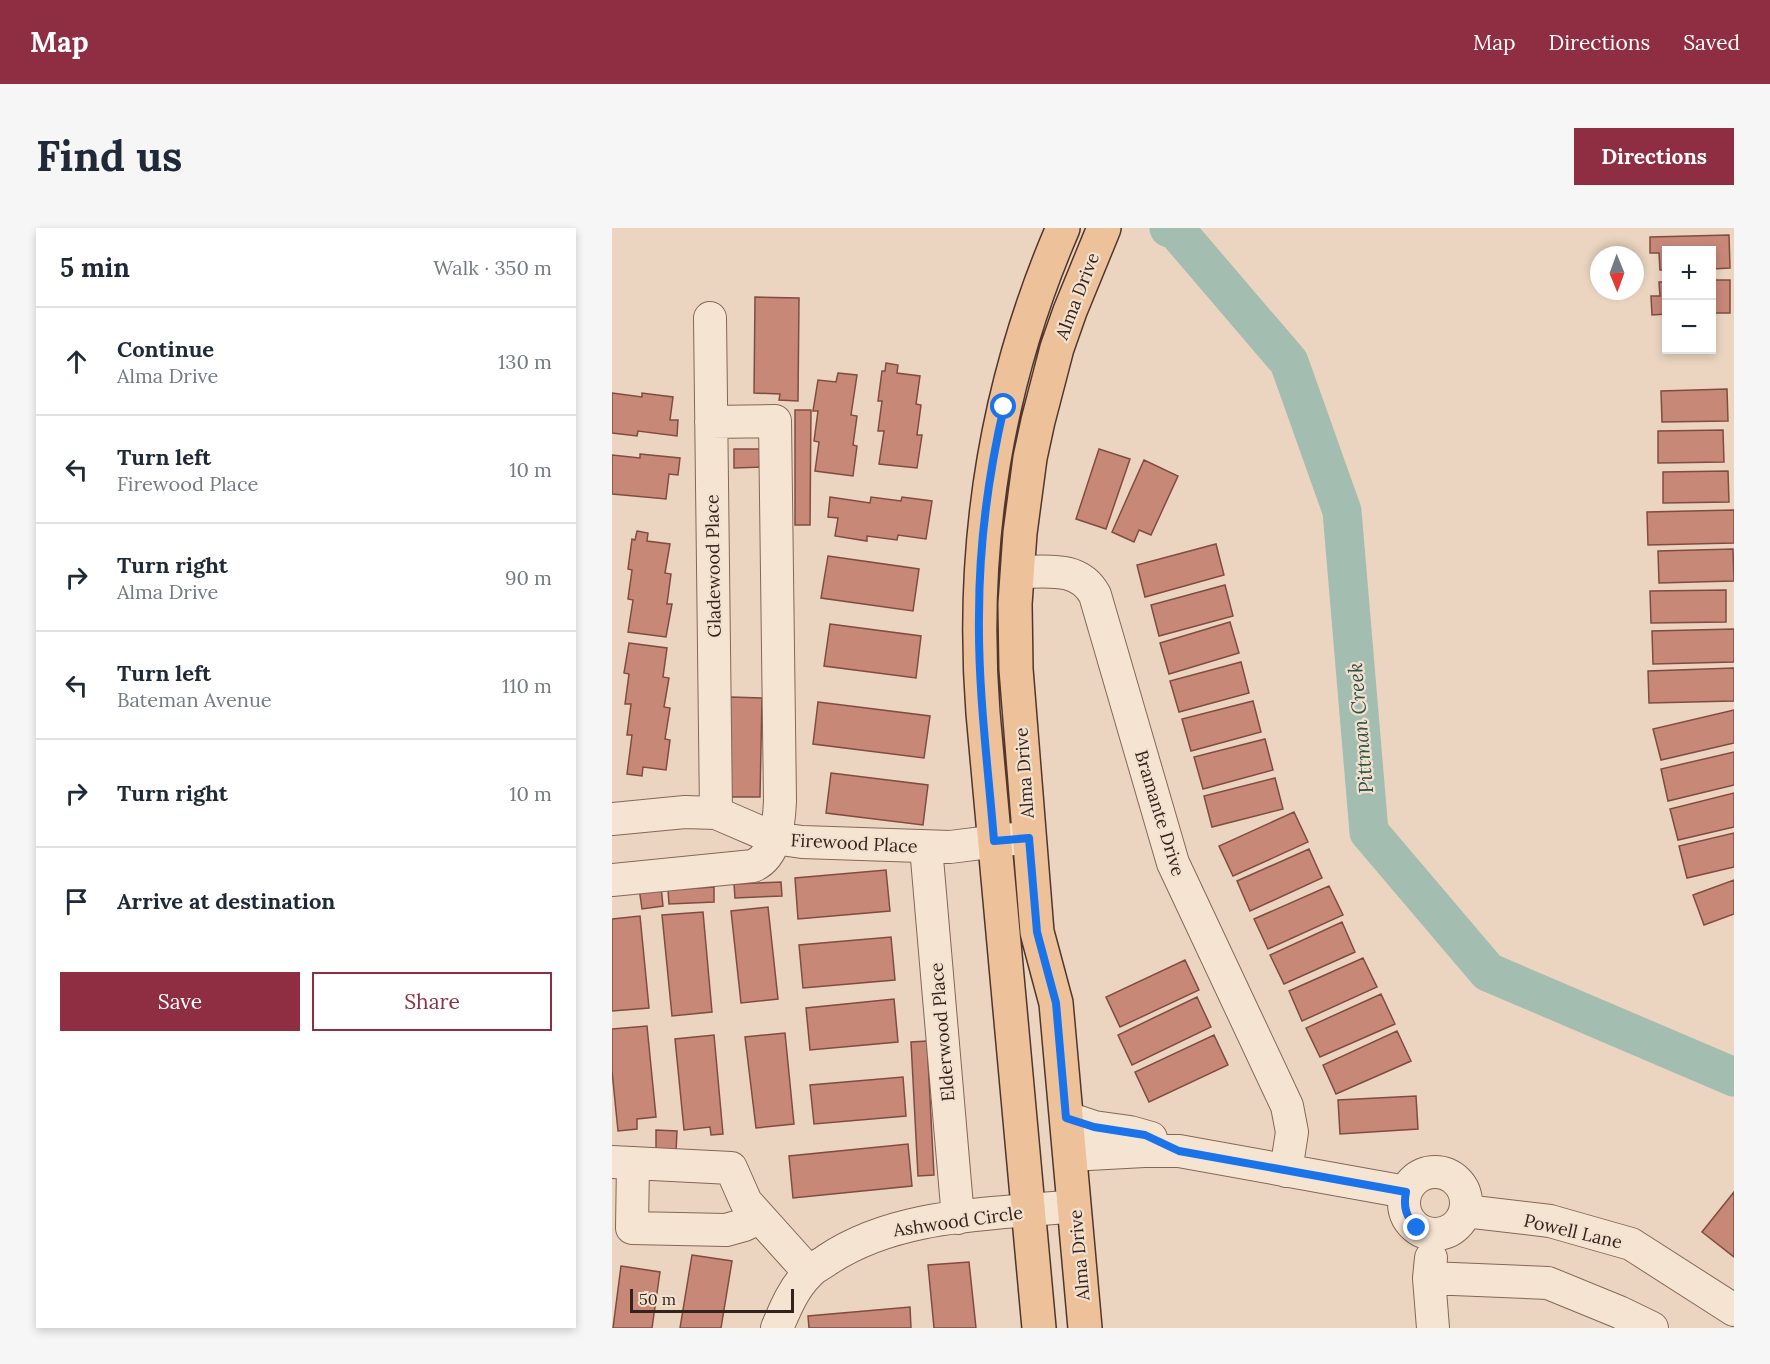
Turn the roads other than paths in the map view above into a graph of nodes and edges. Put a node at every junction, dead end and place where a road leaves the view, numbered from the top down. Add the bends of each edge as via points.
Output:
1 (1064, 228) edge
2 (1104, 228) edge
3 (710, 318) dead end
4 (711, 422) junction
5 (1017, 572) junction
6 (716, 813) junction
7 (612, 819) edge
8 (774, 838) junction
9 (1029, 838) junction
10 (994, 841) junction
11 (926, 847) junction
12 (612, 880) edge
13 (1018, 1106) junction
14 (1066, 1118) junction
15 (1179, 1151) junction
16 (1070, 1155) junction
17 (623, 1163) edge
18 (1286, 1172) junction
19 (1406, 1192) junction
20 (1074, 1206) junction
21 (1028, 1211) junction
22 (1465, 1211) junction
23 (759, 1218) junction
24 (957, 1218) junction
25 (1434, 1234) junction
26 (809, 1272) junction
27 (1429, 1278) junction
28 (1734, 1310) edge
29 (777, 1328) edge
30 (1039, 1328) edge
31 (1085, 1328) edge
32 (1433, 1328) edge
33 (1652, 1328) edge

1 - 10 main road, Alma Drive via 1032,309 1004,407 988,489 981,553 980,681
2 - 5 main road, Alma Drive via 1057,348 1038,421
3 - 4 street, Gladewood Place
4 - 6 street, Gladewood Place
4 - 8 street via 775,421 780,811
5 - 9 main road, Alma Drive via 1016,669
5 - 18 street, Bramante Drive via 1072,574 1090,585 1095,595 1173,864 1287,1106 1292,1132
6 - 7 street, Firewood Place
6 - 8 street, Firewood Place
8 - 11 street, Firewood Place
8 - 12 street via 765,859 753,866
9 - 10 street, Firewood Place
9 - 14 main road, Alma Drive via 1037,932 1056,1003
10 - 11 street, Firewood Place
10 - 13 main road, Alma Drive
11 - 24 street, Elderwood Place
13 - 16 main road via 1050,1142
13 - 21 main road, Alma Drive
14 - 15 street via 1145,1135
14 - 16 main road, Alma Drive
15 - 16 street
15 - 18 street
16 - 20 main road, Alma Drive
17 - 23 street via 731,1168 746,1202
17 - 23 street via 632,1228 726,1230
18 - 19 street
19 - 22 street via 1419,1176 1429,1172 1450,1175 1464,1190
19 - 25 street via 1404,1202 1410,1221
20 - 21 street, Ashwood Circle
20 - 31 main road, Alma Drive
21 - 24 street, Ashwood Circle
21 - 30 main road, Alma Drive
22 - 25 street via 1454,1227
22 - 28 street, Powell Lane via 1550,1221 1631,1244
23 - 26 street
24 - 26 street, Ashwood Circle via 898,1227 849,1245
25 - 27 street
26 - 29 street, Ashwood Circle
27 - 32 street
27 - 33 street via 1548,1283

